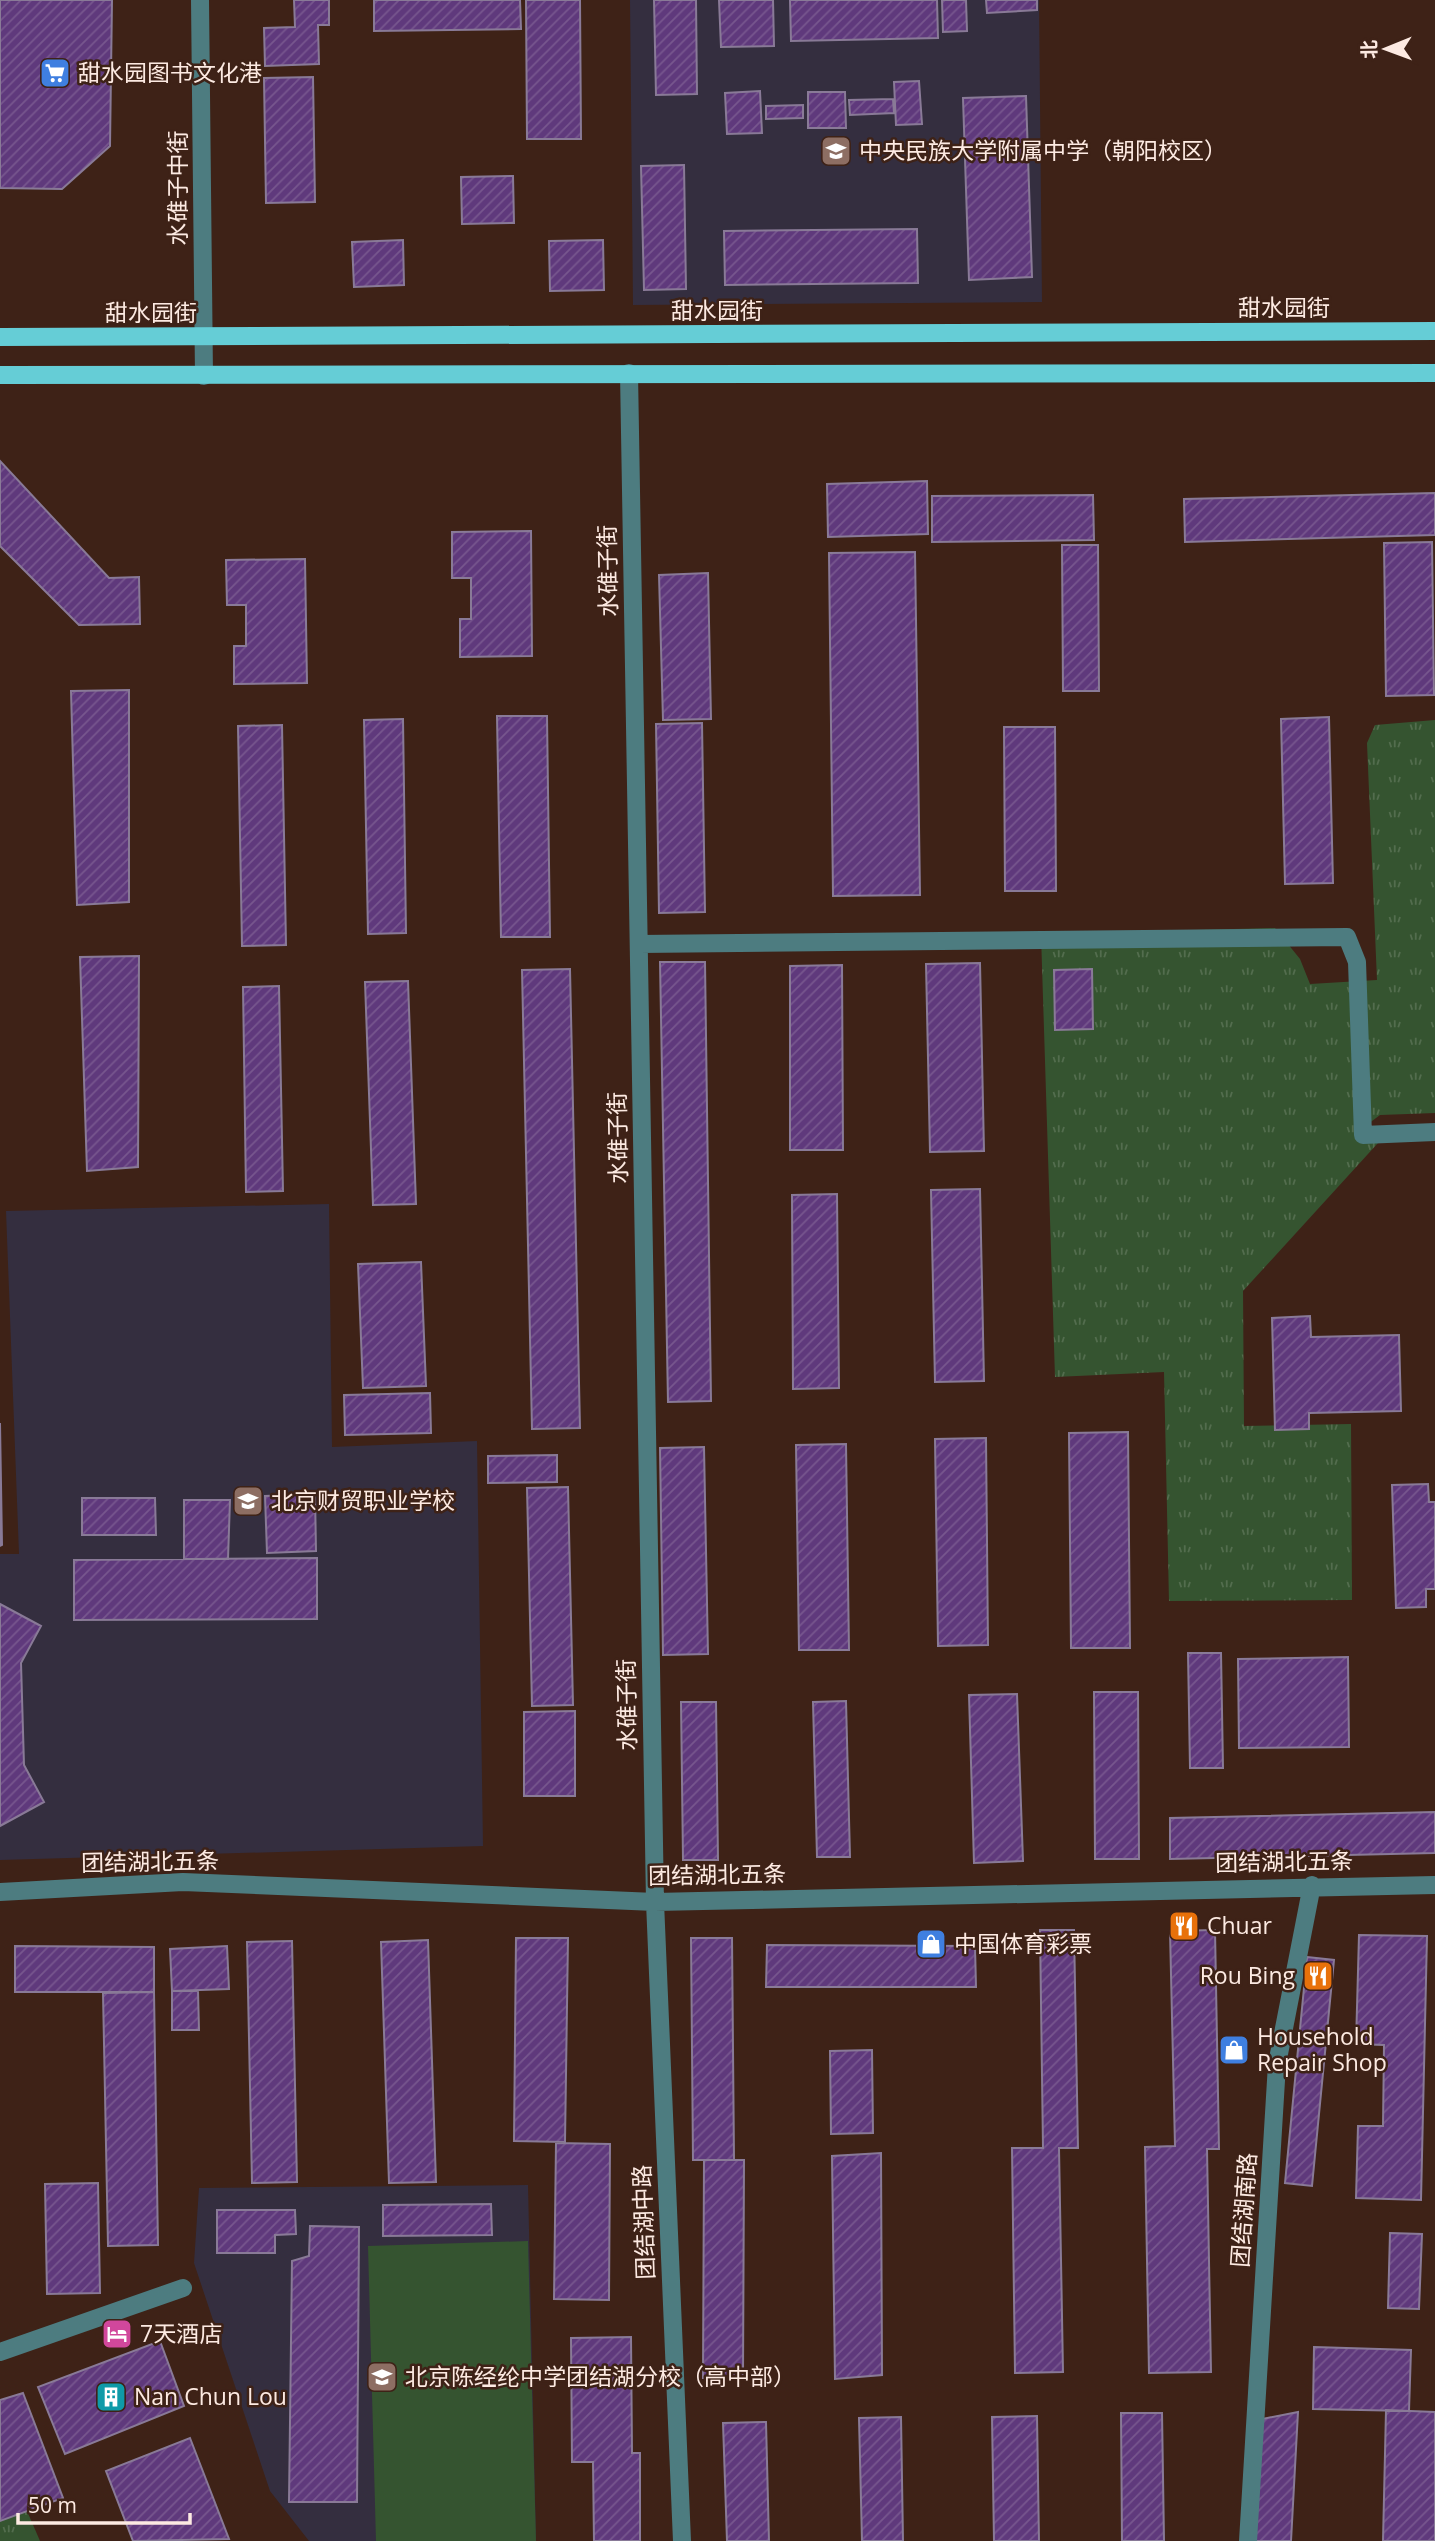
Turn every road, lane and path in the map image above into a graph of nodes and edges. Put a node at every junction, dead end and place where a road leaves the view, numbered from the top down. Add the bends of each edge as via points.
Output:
1 (201, 0) edge
2 (1435, 331) edge
3 (0, 337) edge
4 (203, 338) junction
5 (629, 373) junction
6 (1435, 373) edge
7 (0, 375) edge
8 (204, 376) junction
9 (639, 944) junction
10 (1435, 1132) edge
11 (1312, 1885) junction
12 (1435, 1885) edge
13 (0, 1892) edge
14 (655, 1902) junction
15 (183, 2288) dead end
16 (0, 2353) edge
17 (682, 2541) edge
18 (1248, 2541) edge

1 - 4 street, 水碓子中街
2 - 4 main road, 甜水园街
3 - 4 main road, 甜水园街
4 - 8 street, 水碓子中街
5 - 6 main road
5 - 8 main road
5 - 9 street, 水碓子街
7 - 8 main road
9 - 10 street via 1347,937 1357,962 1363,1135
9 - 14 street, 水碓子街
11 - 12 street, 团结湖北五条
11 - 14 street, 团结湖北五条
11 - 18 street, 团结湖南路 via 1277,2064
13 - 14 street, 团结湖北五条 via 183,1882
14 - 17 street, 团结湖中路
15 - 16 street

